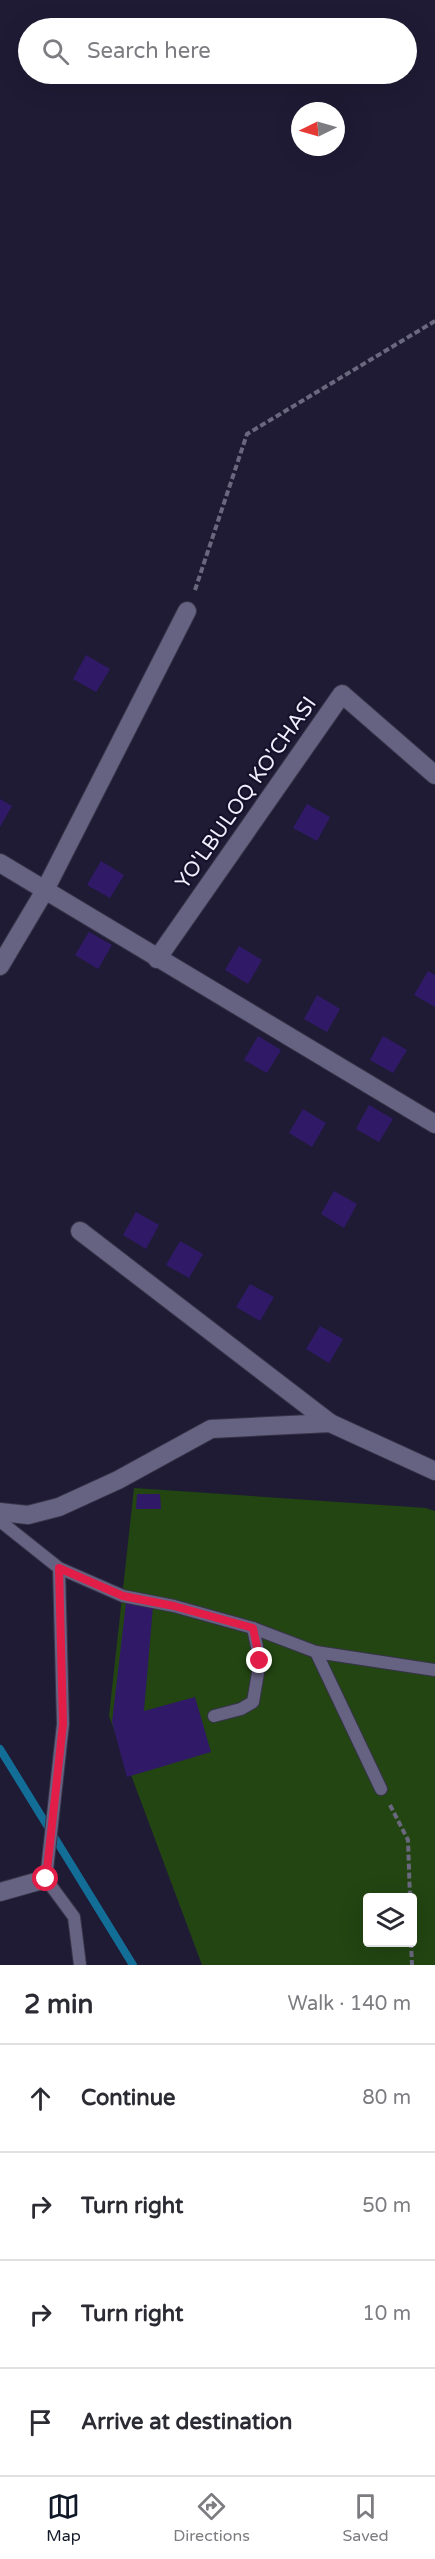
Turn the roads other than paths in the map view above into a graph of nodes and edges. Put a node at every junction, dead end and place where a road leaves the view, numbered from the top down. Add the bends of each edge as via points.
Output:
1 (187, 611) road end
2 (435, 775) edge
3 (0, 863) edge
4 (44, 892) junction
5 (157, 959) junction
6 (0, 966) edge
7 (435, 1125) edge
8 (80, 1232) dead end
9 (330, 1423) junction
10 (435, 1471) edge
11 (0, 1512) edge
12 (0, 1521) edge
13 (59, 1568) junction
14 (253, 1628) junction
15 (316, 1652) junction
16 (435, 1670) edge
17 (214, 1716) dead end
18 (381, 1789) road end
19 (46, 1879) junction
20 (0, 1892) edge
21 (80, 1965) edge

1 - 4 street
2 - 5 street, YO'LBULOQ KO'CHASI via 342,694
3 - 4 street
4 - 5 street
4 - 6 street
5 - 7 street
8 - 9 street
9 - 10 street
9 - 11 street via 211,1429 59,1507 28,1515
12 - 13 lane
13 - 14 lane via 123,1596
13 - 19 lane via 63,1724
14 - 15 lane
14 - 17 lane via 260,1661 253,1702
15 - 16 lane
15 - 18 lane
19 - 20 street
19 - 21 lane via 74,1917

